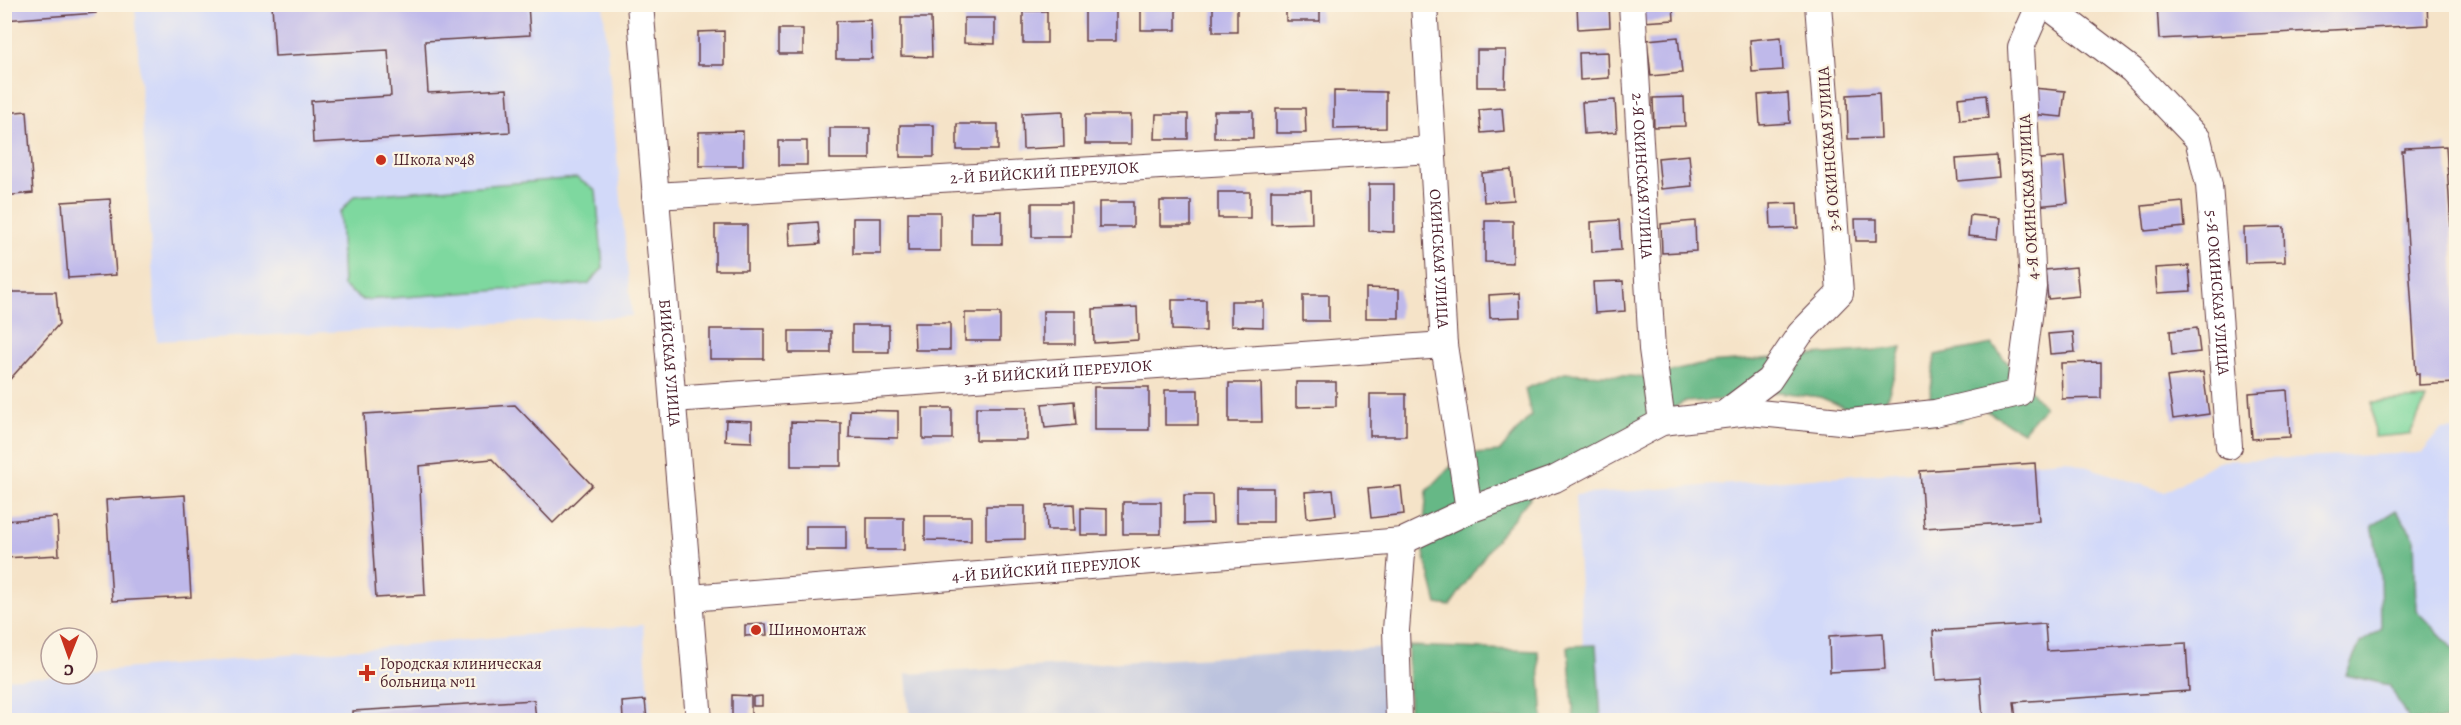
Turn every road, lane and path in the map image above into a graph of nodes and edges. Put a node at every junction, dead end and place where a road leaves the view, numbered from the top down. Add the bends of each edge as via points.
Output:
1 (640, 4) edge
2 (1424, 4) edge
3 (1632, 4) edge
4 (1818, 4) edge
5 (2040, 4) edge
6 (2045, 4) edge
7 (1432, 150) junction
8 (656, 196) junction
9 (1444, 345) junction
10 (673, 399) junction
11 (1723, 414) junction
12 (1662, 422) junction
13 (2229, 446) dead end
14 (1469, 510) junction
15 (1403, 541) junction
16 (690, 598) junction
17 (699, 720) edge
18 (1399, 720) edge

1 - 8 street, БИЙСКАЯ УЛИЦА
2 - 7 street, ОКИНСКАЯ УЛИЦА
3 - 12 street, 2-Я ОКИНСКАЯ УЛИЦА via 1652,349
4 - 11 street, 3-Я ОКИНСКАЯ УЛИЦА via 1840,293 1800,334 1769,380
5 - 11 street, 4-Я ОКИНСКАЯ УЛИЦА via 2021,47 2033,287 2019,393 1935,413 1850,422 1749,412
6 - 13 street, 5-Я ОКИНСКАЯ УЛИЦА via 2132,70 2198,139 2209,185
7 - 8 street, 2-Й БИЙСКИЙ ПЕРЕУЛОК
7 - 9 street, ОКИНСКАЯ УЛИЦА
8 - 10 street, БИЙСКАЯ УЛИЦА
9 - 10 street, 3-Й БИЙСКИЙ ПЕРЕУЛОК
9 - 14 street, ОКИНСКАЯ УЛИЦА
10 - 16 street, БИЙСКАЯ УЛИЦА
11 - 12 street
12 - 14 street via 1555,479
14 - 15 street
15 - 16 street, 4-Й БИЙСКИЙ ПЕРЕУЛОК
15 - 18 street via 1396,630
16 - 17 street, БИЙСКАЯ УЛИЦА

